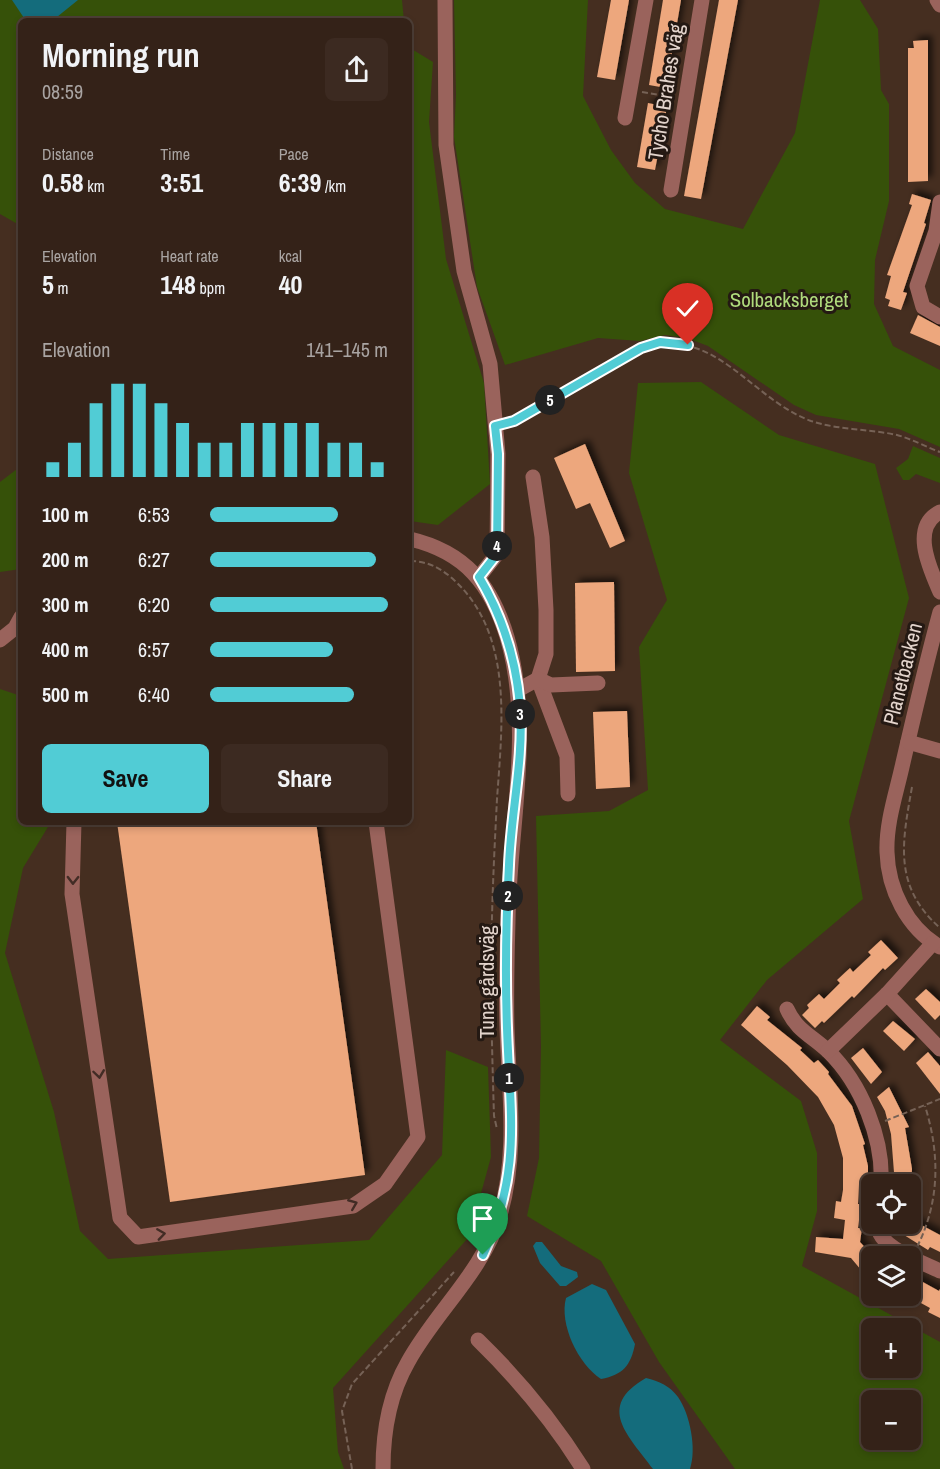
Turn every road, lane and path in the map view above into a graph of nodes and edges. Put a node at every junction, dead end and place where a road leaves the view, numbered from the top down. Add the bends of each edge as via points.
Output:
1 (445, 0) edge
2 (646, 0) edge
3 (702, 0) edge
4 (937, 0) edge
5 (940, 5) edge
6 (631, 91) junction
7 (686, 99) junction
8 (625, 118) dead end
9 (671, 190) dead end
10 (940, 202) edge
11 (940, 317) edge
12 (495, 426) junction
13 (940, 452) edge
14 (533, 477) dead end
15 (940, 512) edge
16 (412, 539) edge
17 (412, 561) edge
18 (479, 577) junction
19 (940, 592) edge
20 (940, 615) edge
21 (18, 622) edge
22 (0, 640) edge
23 (538, 679) junction
24 (598, 683) dead end
25 (518, 690) junction
26 (908, 742) junction
27 (940, 751) edge
28 (913, 783) dead end
29 (568, 794) dead end
30 (74, 825) edge
31 (376, 825) edge
32 (940, 928) edge
33 (937, 945) edge
34 (887, 994) junction
35 (787, 1009) dead end
36 (940, 1049) edge
37 (828, 1051) junction
38 (940, 1099) edge
39 (925, 1106) junction
40 (874, 1126) junction
41 (498, 1133) dead end
42 (882, 1174) edge
43 (918, 1246) edge
44 (921, 1262) edge
45 (457, 1269) dead end
46 (940, 1271) edge
47 (478, 1340) dead end
48 (352, 1469) edge
49 (382, 1469) edge
50 (583, 1469) edge

1 - 12 street via 447,156 464,271 490,364
2 - 6 street, Tycho Brahes väg
3 - 7 street, Tycho Brahes väg
4 - 5 street
6 - 7 path
6 - 8 street, Tycho Brahes väg
7 - 9 street, Tycho Brahes väg
10 - 11 street via 936,231 917,286 923,307
12 - 13 path via 514,421 641,348 677,342 720,360 788,409 812,421 899,436
12 - 18 street via 497,554
14 - 23 street via 542,537 546,610 546,654
15 - 19 street via 929,519 924,534
16 - 18 street, Tuna gårdsväg via 444,550
17 - 41 path via 428,562 468,595 490,641 502,687 504,724 491,950 494,1116
18 - 25 street, Tuna gårdsväg via 507,636
20 - 26 street, Planetbacken
21 - 22 street
23 - 24 street via 551,685
23 - 25 street
23 - 29 street via 567,756
25 - 49 street, Tuna gårdsväg via 520,736 507,923 512,1144 509,1178 499,1219 483,1255 398,1381 383,1437
26 - 27 street, Planetbacken
26 - 33 street, Planetbacken via 887,834 889,870 893,889 910,921
28 - 32 path via 902,859 916,900
30 -> 31 street via 72,894 118,1207 120,1218 138,1237 353,1206 386,1184 418,1137
33 - 34 street
34 - 36 street
34 - 37 street
35 - 37 street via 812,1041
37 - 40 street via 859,1093
38 - 39 path
39 - 40 path
39 - 43 path via 933,1126 938,1173 928,1225
40 - 42 street
44 - 46 street
45 - 48 path via 352,1384 342,1411
47 - 50 street via 523,1384

